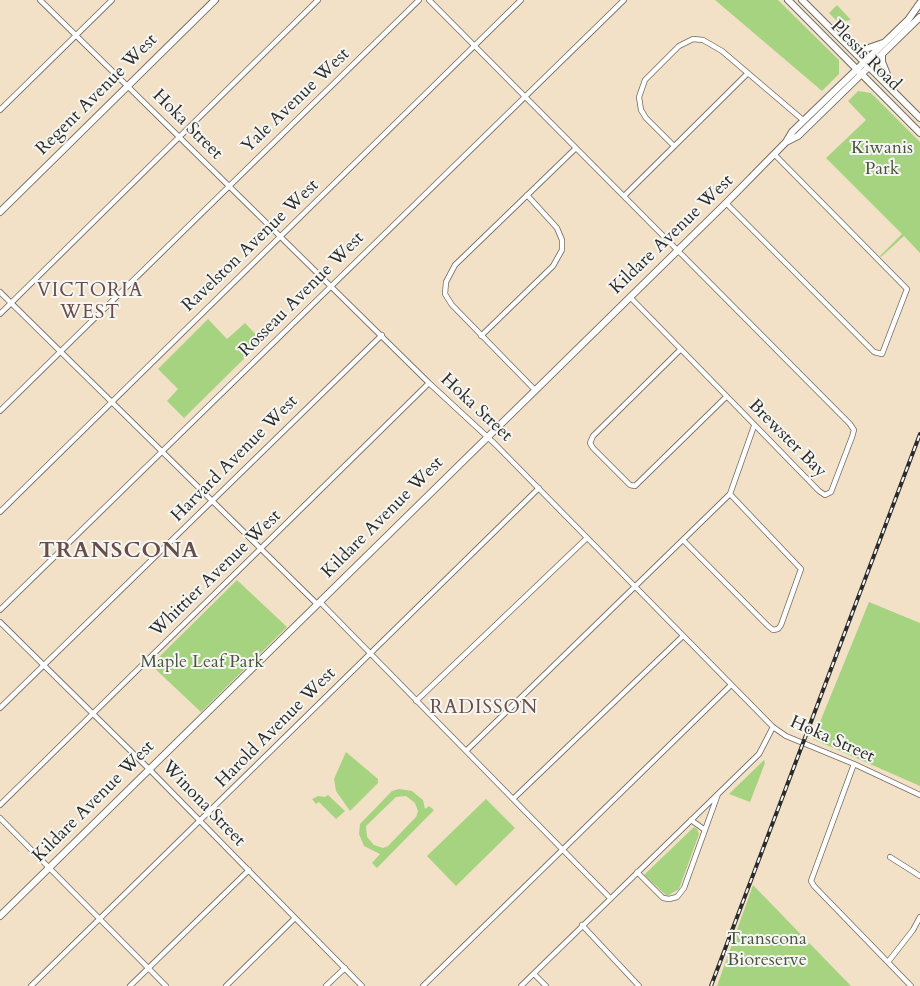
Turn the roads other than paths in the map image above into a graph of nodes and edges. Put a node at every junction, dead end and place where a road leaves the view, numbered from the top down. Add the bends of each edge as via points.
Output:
1 (40, 0) edge
2 (112, 0) edge
3 (216, 0) edge
4 (318, 0) edge
5 (419, 0) edge
6 (429, 0) edge
7 (521, 0) edge
8 (624, 0) edge
9 (788, 0) edge
10 (802, 0) edge
11 (920, 3) edge
12 (920, 17) edge
13 (76, 35) junction
14 (884, 43) junction
15 (475, 46) junction
16 (851, 49) junction
17 (882, 56) junction
18 (864, 61) junction
19 (870, 67) junction
20 (857, 68) junction
21 (748, 73) junction
22 (863, 74) junction
23 (128, 86) junction
24 (894, 92) junction
25 (526, 96) junction
26 (0, 110) edge
27 (920, 118) edge
28 (803, 120) junction
29 (920, 133) edge
30 (180, 137) junction
31 (786, 142) junction
32 (674, 146) junction
33 (576, 148) junction
34 (774, 154) junction
35 (230, 186) junction
36 (527, 195) junction
37 (624, 196) junction
38 (726, 203) junction
39 (0, 212) edge
40 (281, 236) junction
41 (677, 250) junction
42 (332, 285) junction
43 (0, 292) edge
44 (630, 297) junction
45 (11, 303) junction
46 (0, 314) edge
47 (382, 335) junction
48 (481, 336) junction
49 (680, 350) junction
50 (60, 352) junction
51 (429, 383) junction
52 (535, 390) junction
53 (726, 397) junction
54 (111, 402) junction
55 (0, 411) edge
56 (754, 426) junction
57 (487, 437) junction
58 (162, 452) junction
59 (539, 488) junction
60 (730, 494) junction
61 (212, 501) junction
62 (0, 512) edge
63 (587, 538) junction
64 (684, 540) junction
65 (262, 549) junction
66 (635, 587) junction
67 (318, 603) junction
68 (0, 610) edge
69 (0, 622) edge
70 (683, 636) junction
71 (370, 654) junction
72 (43, 666) junction
73 (731, 684) junction
74 (416, 701) junction
75 (0, 708) edge
76 (93, 715) junction
77 (773, 727) junction
78 (466, 751) junction
79 (854, 764) junction
80 (149, 769) junction
81 (719, 793) junction
82 (920, 795) edge
83 (513, 799) junction
84 (0, 806) edge
85 (0, 818) edge
86 (691, 820) junction
87 (201, 821) junction
88 (705, 830) junction
89 (561, 849) junction
90 (890, 857) dead end
91 (50, 867) junction
92 (249, 870) junction
93 (637, 872) junction
94 (920, 876) edge
95 (610, 898) junction
96 (0, 916) edge
97 (920, 916) edge
98 (295, 918) junction
99 (100, 919) junction
100 (582, 925) junction
101 (888, 962) junction
102 (148, 968) junction
103 (344, 968) junction
104 (534, 974) junction
105 (31, 986) edge
106 (130, 986) edge
107 (166, 986) edge
108 (226, 986) edge
109 (326, 986) edge
110 (362, 986) edge
111 (423, 986) edge
112 (521, 986) edge
113 (546, 986) edge
114 (639, 986) edge
115 (911, 986) edge

1 - 13 street, Hoka Street
2 - 13 street
3 - 23 street, Regent Avenue West
4 - 30 street
5 - 35 street, Yale Avenue West
6 - 15 street
7 - 15 street, Ravelston Avenue West
8 - 25 street, Rosseau Avenue West
9 - 20 street, Plessis Road
10 - 16 street, Plessis Road
11 - 14 street, Kildare Avenue West
12 - 17 street, Kildare Avenue West
13 - 23 street, Hoka Street
13 - 26 street
14 - 16 street via 860,50
14 - 18 street, Kildare Avenue West
15 - 25 street
15 - 40 street, Ravelston Avenue West
16 - 18 street, Plessis Road
17 - 19 street, Kildare Avenue West
17 - 24 street
18 - 19 street, Plessis Road
18 - 20 street, Kildare Avenue West
19 - 22 street, Kildare Avenue West
19 - 24 street, Plessis Road
20 - 22 street, Plessis Road
20 - 28 street, Kildare Avenue West
21 - 28 street
21 - 32 street
21 - 32 street via 703,40 686,42 672,52 645,80 638,97 646,118
22 - 29 street, Plessis Road
22 - 31 street, Kildare Avenue West via 798,136
23 - 30 street, Hoka Street
23 - 39 street, Regent Avenue West
24 - 27 street, Plessis Road
25 - 33 street
25 - 42 street, Rosseau Avenue West
28 - 31 street, Kildare Avenue West
30 - 35 street, Hoka Street
30 - 45 street
31 - 34 street, Kildare Avenue West
32 - 37 street
33 - 36 street
33 - 37 street
34 - 38 street, Kildare Avenue West
34 - 38 street via 907,289 882,354 874,352
35 - 40 street, Hoka Street
35 - 50 street, Yale Avenue West
36 - 48 street via 557,228 562,250 553,266
36 - 48 street via 455,265 446,282 448,300
37 - 41 street
38 - 41 street, Kildare Avenue West
40 - 42 street, Hoka Street
40 - 54 street, Ravelston Avenue West
41 - 44 street, Kildare Avenue West
41 - 56 street, Brewster Bay via 854,430 831,492 825,495 819,491
42 - 47 street, Hoka Street
42 - 58 street, Rosseau Avenue West
43 - 45 street
44 - 49 street, Brewster Bay
44 - 52 street, Kildare Avenue West
45 - 46 street
45 - 50 street
47 - 51 street, Hoka Street
47 - 61 street, Harvard Avenue West
48 - 52 street
49 - 53 street, Brewster Bay
49 - 53 street via 593,436 590,443 593,448 630,485 635,486
50 - 54 street
50 - 55 street, Yale Avenue West
51 - 57 street, Hoka Street
51 - 65 street, Whittier Avenue West
52 - 57 street, Kildare Avenue West
53 - 56 street, Brewster Bay
54 - 58 street
54 - 62 street, Ravelston Avenue West
56 - 60 street
57 - 59 street, Hoka Street
57 - 67 street, Kildare Avenue West
58 - 61 street
58 - 68 street, Rosseau Avenue West
59 - 63 street, Hoka Street
59 - 71 street, Harold Avenue West
60 - 64 street
60 - 64 street via 801,569 778,629 768,626
61 - 65 street
61 - 72 street, Harvard Avenue West
63 - 66 street, Hoka Street
63 - 74 street
64 - 66 street
65 - 67 street
65 - 76 street, Whittier Avenue West
66 - 70 street, Hoka Street
66 - 78 street
67 - 71 street
67 - 80 street, Kildare Avenue West
69 - 72 street, Winona Street
70 - 73 street, Hoka Street
70 - 83 street
71 - 74 street
71 - 87 street, Harold Avenue West
72 - 75 street, Harvard Avenue West
72 - 76 street, Winona Street
73 - 77 street, Hoka Street
73 - 89 street
74 - 78 street
76 - 80 street, Winona Street
76 - 84 street, Whittier Avenue West
77 - 79 street, Hoka Street via 786,736
77 - 81 street via 759,754
78 - 83 street
79 - 82 street, Hoka Street
79 - 101 street via 811,881
80 - 87 street, Winona Street
80 - 91 street, Kildare Avenue West
81 - 86 street
81 - 88 street
83 - 89 street
85 - 91 street
86 - 88 street
86 - 93 street
87 - 92 street, Winona Street
87 - 99 street, Harold Avenue West
88 - 93 street via 684,888 677,897 663,898
89 - 95 street
89 - 111 street
90 - 94 street
91 - 96 street, Kildare Avenue West
91 - 99 street
92 - 98 street, Winona Street
92 - 102 street
93 - 95 street
95 - 100 street
97 - 101 street
98 - 103 street, Winona Street
98 - 108 street
99 - 102 street
99 - 105 street, Harold Avenue West
100 - 104 street
100 - 114 street
101 - 115 street
102 - 106 street
102 - 107 street
103 - 109 street
103 - 110 street, Winona Street
104 - 112 street
104 - 113 street

